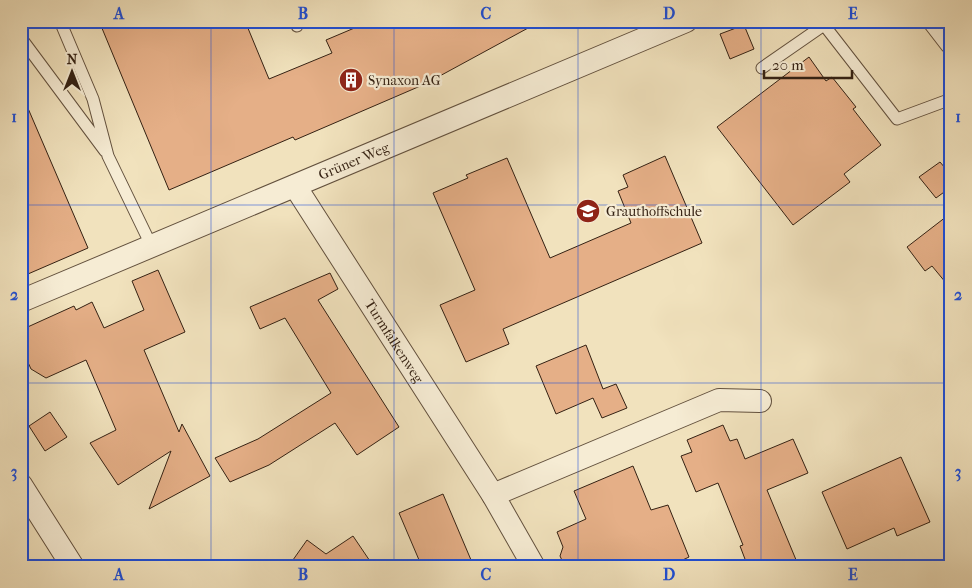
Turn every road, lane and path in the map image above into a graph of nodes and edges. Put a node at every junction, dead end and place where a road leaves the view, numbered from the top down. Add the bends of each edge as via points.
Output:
1 (60, 21) edge
2 (686, 21) edge
3 (934, 21) edge
4 (822, 23) edge
5 (21, 38) edge
6 (951, 42) edge
7 (762, 68) dead end
8 (951, 99) edge
9 (108, 156) junction
10 (296, 186) junction
11 (152, 247) junction
12 (21, 301) edge
13 (760, 401) dead end
14 (21, 485) edge
15 (493, 495) junction
16 (73, 567) edge
17 (534, 567) edge

1 - 9 lane via 93,100
2 - 10 street, Grüner Weg
3 - 6 street
4 - 7 lane
4 - 8 lane via 897,120
5 - 9 lane
9 - 11 lane
10 - 11 street, Grüner Weg
10 - 15 street, Turmfalkenweg
11 - 12 street, Grüner Weg
13 - 15 street via 719,400
14 - 16 street
15 - 17 street, Turmfalkenweg

